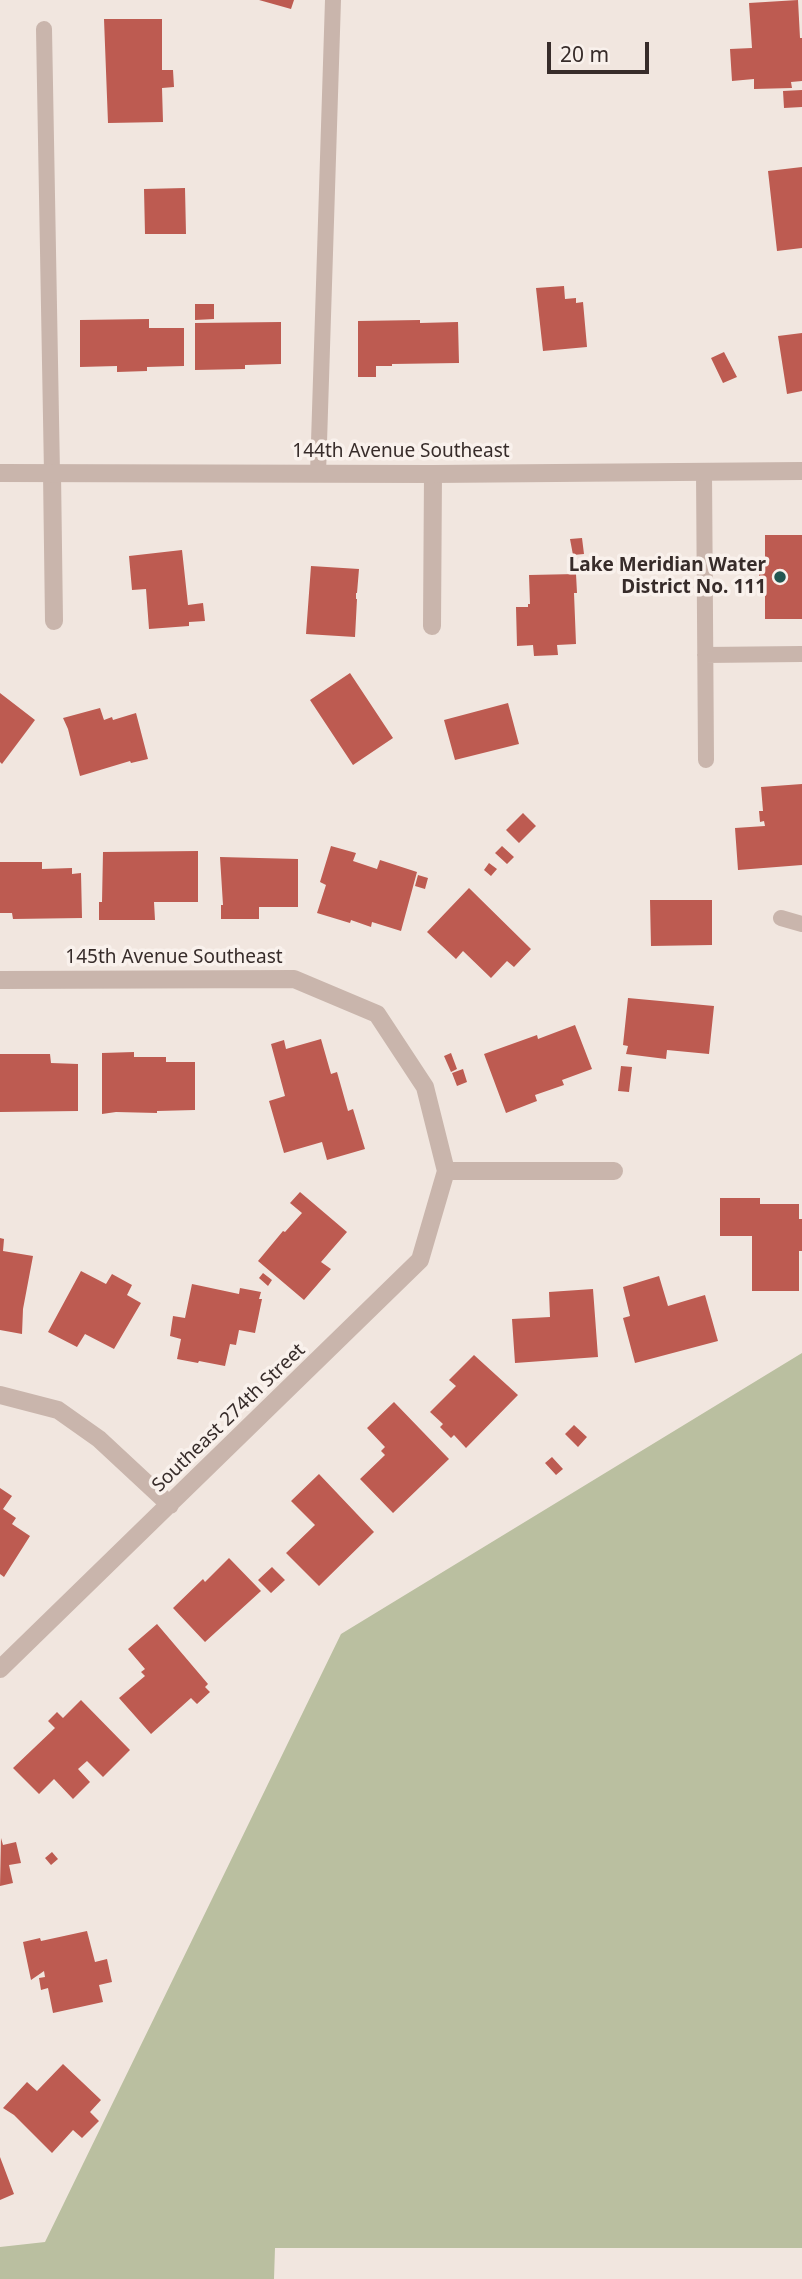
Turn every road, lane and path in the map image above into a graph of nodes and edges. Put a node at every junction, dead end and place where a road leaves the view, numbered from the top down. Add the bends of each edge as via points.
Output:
1 (333, 0) edge
2 (44, 29) dead end
3 (802, 471) edge
4 (704, 472) junction
5 (0, 473) edge
6 (52, 473) junction
7 (318, 474) junction
8 (433, 474) junction
9 (54, 621) dead end
10 (432, 626) dead end
11 (802, 654) edge
12 (705, 655) junction
13 (706, 760) dead end
14 (781, 918) dead end
15 (802, 924) edge
16 (0, 980) edge
17 (446, 1171) junction
18 (614, 1171) dead end
19 (0, 1395) edge
20 (170, 1505) junction
21 (0, 1670) edge

1 - 7 lane
2 - 6 lane
3 - 4 street, 144th Avenue Southeast
4 - 8 street, 144th Avenue Southeast
4 - 12 lane
5 - 6 street, 144th Avenue Southeast
6 - 7 street, 144th Avenue Southeast
6 - 9 street
7 - 8 street, 144th Avenue Southeast
8 - 10 street
11 - 12 lane
12 - 13 lane
14 - 15 lane
16 - 17 street, 145th Avenue Southeast via 294,979 377,1014 425,1087
17 - 18 street
17 - 20 street, Southeast 274th Street via 420,1260
19 - 20 street via 58,1410 99,1439
20 - 21 street, Southeast 274th Street

